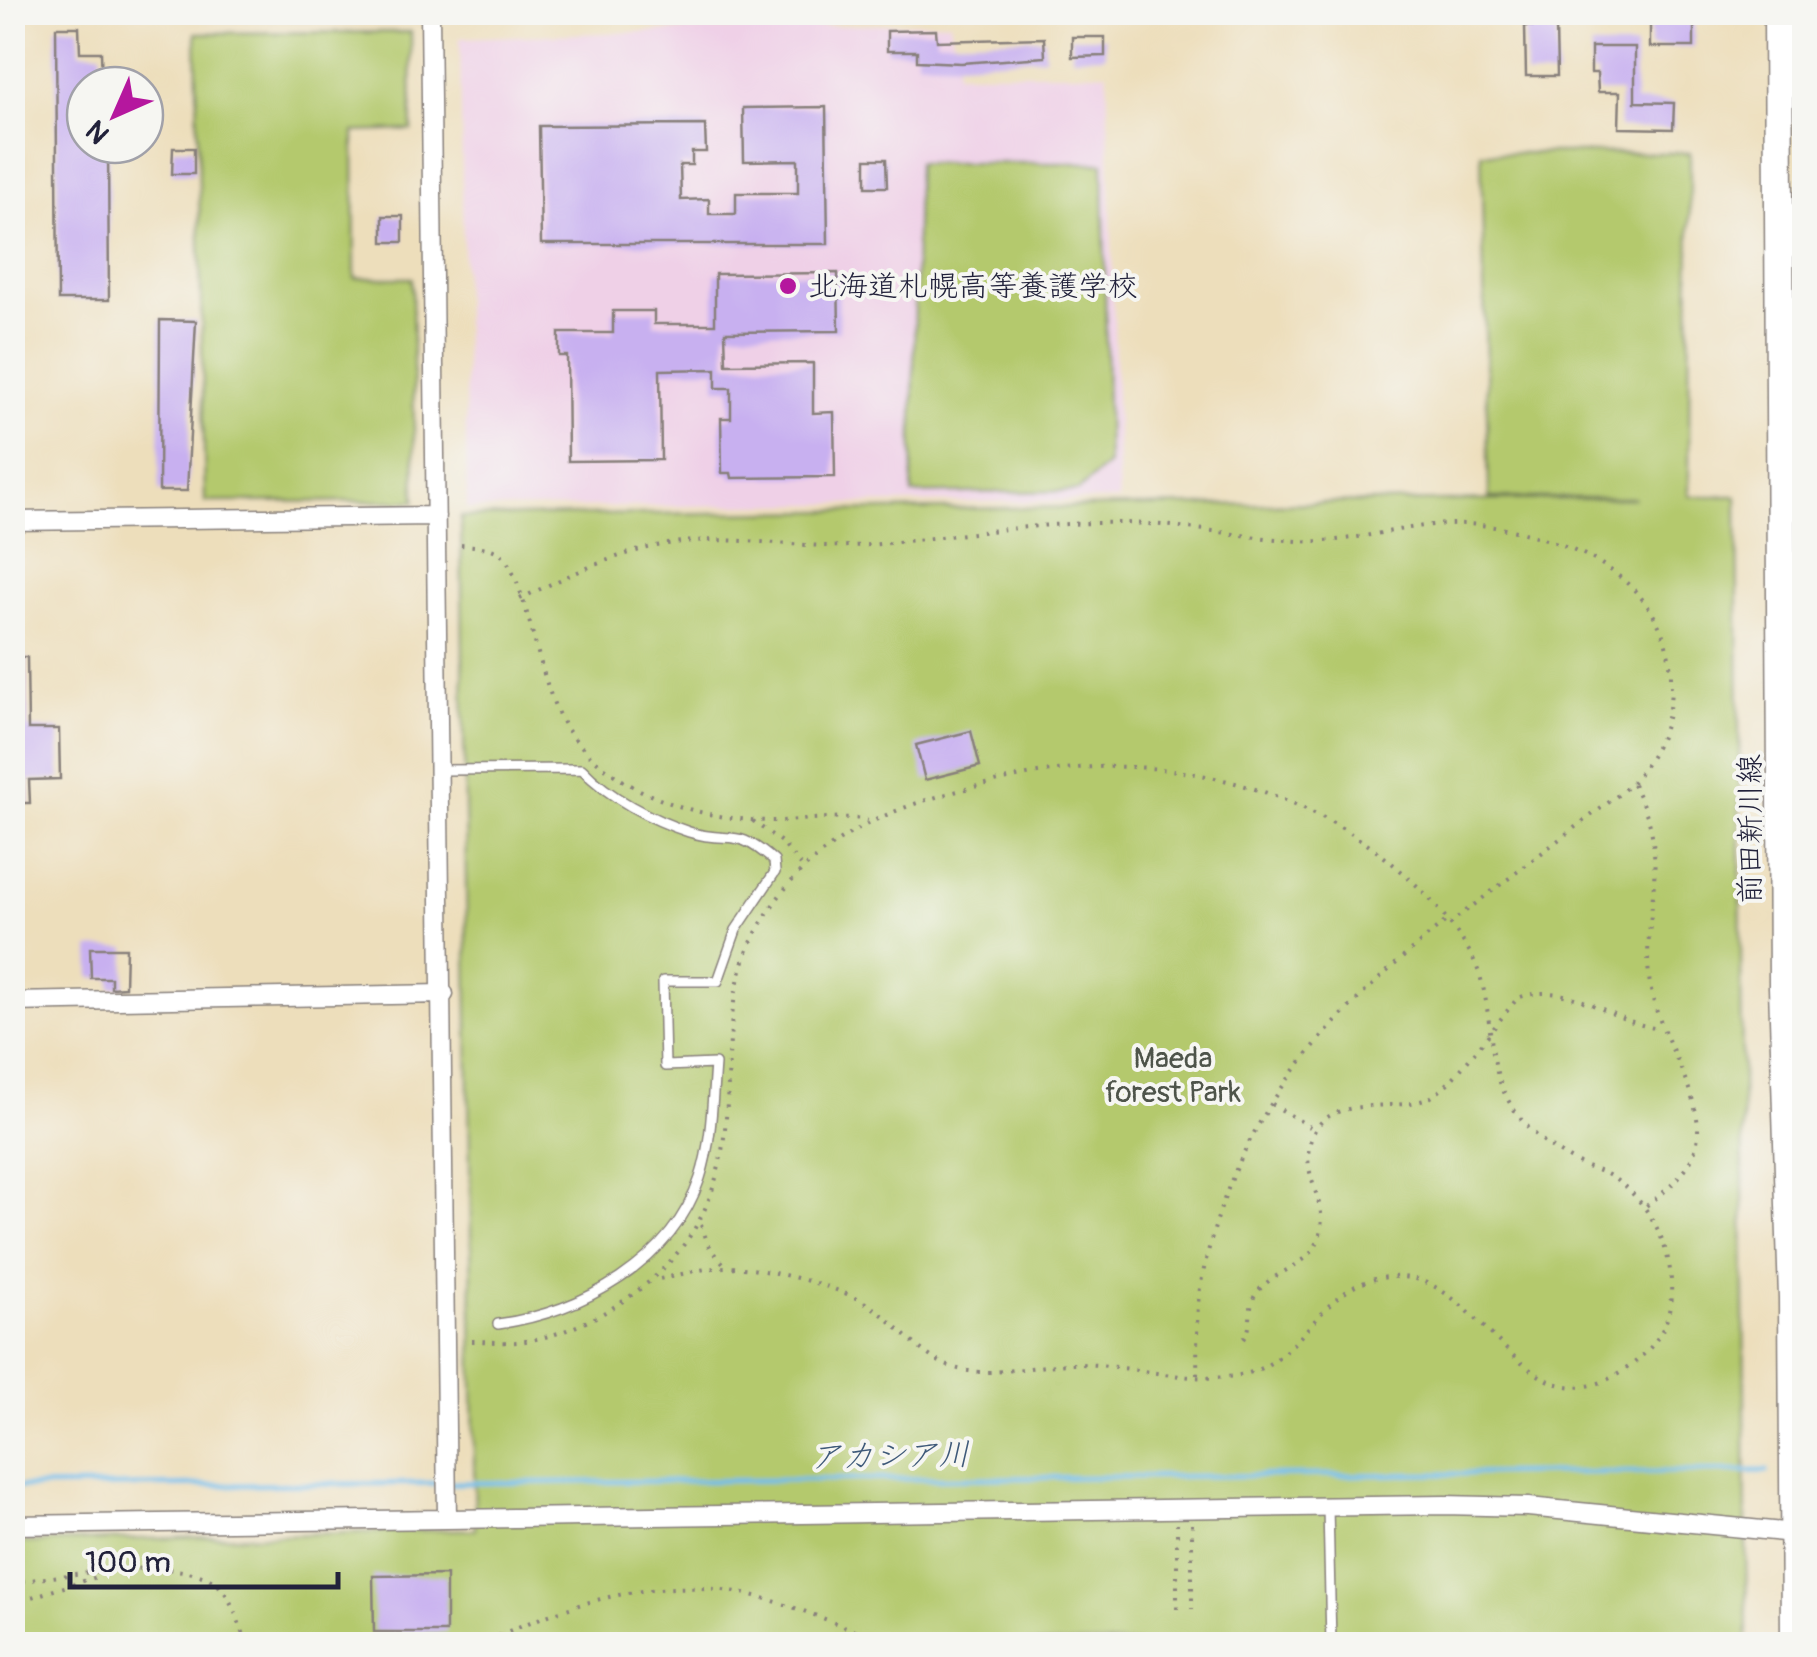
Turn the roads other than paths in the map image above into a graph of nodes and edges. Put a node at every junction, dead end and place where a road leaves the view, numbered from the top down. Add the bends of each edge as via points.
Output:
1 (430, 12) edge
2 (1778, 12) edge
3 (436, 516) junction
4 (12, 521) edge
5 (439, 770) junction
6 (444, 994) junction
7 (12, 1002) edge
8 (498, 1324) dead end
9 (1328, 1507) junction
10 (447, 1512) junction
11 (12, 1525) edge
12 (1794, 1533) junction
13 (1330, 1644) edge
14 (1795, 1644) edge

1 - 3 street
2 - 12 main road, 前田新川線 via 1783,987
3 - 4 street
3 - 5 street
5 - 6 street
5 - 8 lane via 582,769 604,791 690,832 749,839 774,861 775,872 736,930 718,981 664,981 665,1066 715,1064 699,1182 642,1262 586,1300
6 - 7 street
6 - 10 street
9 - 10 street
9 - 12 street via 1528,1507
9 - 13 lane
10 - 11 street
12 - 14 main road, 前田新川線

